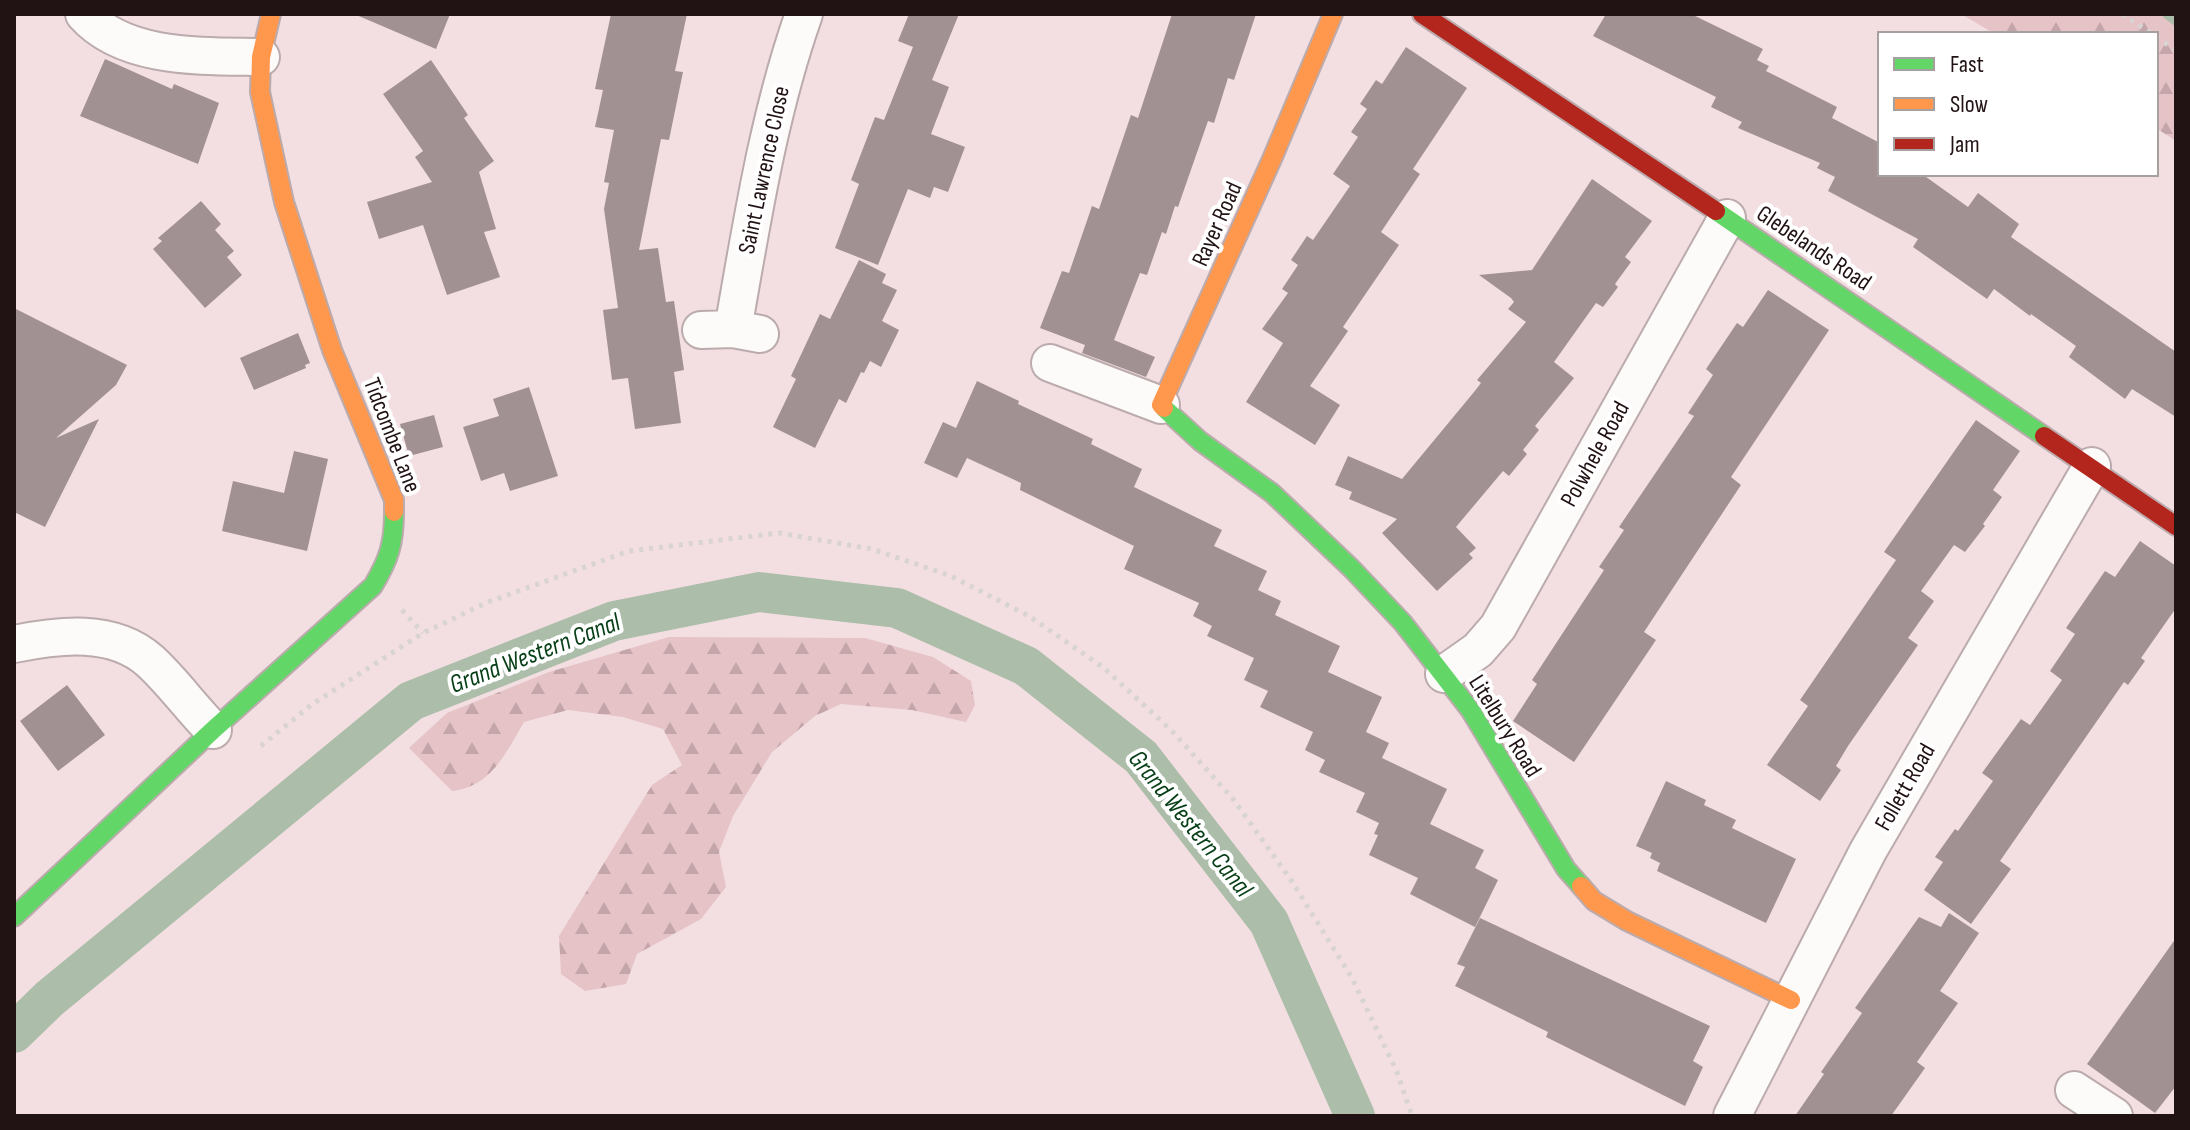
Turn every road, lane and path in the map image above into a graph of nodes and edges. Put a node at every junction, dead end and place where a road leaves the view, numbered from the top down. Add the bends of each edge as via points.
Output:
1 (84, 14) edge
2 (271, 14) edge
3 (804, 14) edge
4 (1333, 14) edge
5 (1422, 14) edge
6 (2122, 14) edge
7 (2149, 32) edge
8 (2158, 38) edge
9 (2176, 50) edge
10 (261, 57) junction
11 (1727, 218) junction
12 (731, 331) dead end
13 (1050, 363) dead end
14 (1161, 405) junction
15 (2092, 466) junction
16 (2176, 526) edge
17 (399, 607) dead end
18 (423, 633) junction
19 (14, 644) edge
20 (1444, 674) junction
21 (213, 730) junction
22 (252, 754) dead end
23 (14, 917) edge
24 (1791, 1000) junction
25 (2074, 1090) dead end
26 (1412, 1116) edge
27 (1732, 1116) edge
28 (2114, 1116) edge

1 - 10 street via 122,42 146,49
2 - 10 street, Tidcombe Lane
3 - 12 street, Saint Lawrence Close via 769,135
4 - 14 street, Rayer Road
5 - 11 street, Glebelands Road
6 - 7 path
8 - 9 path
10 - 21 street, Tidcombe Lane via 260,92 284,202 332,350 394,500 394,539 373,586
11 - 15 street, Glebelands Road
11 - 20 street, Polwhele Road via 1498,627 1478,650
13 - 14 street
14 - 20 street, Litelbury Road via 1272,493 1352,569
15 - 16 street, Glebelands Road
15 - 24 street, Follett Road via 1868,851
17 - 18 path
18 - 22 path via 311,705
18 - 26 path via 488,602 629,551 710,540 779,533 872,549 951,576 1029,616 1104,668 1173,732 1233,799 1352,978
19 - 21 street via 100,636 128,646 149,660
20 - 24 street, Litelbury Road via 1566,869 1594,901
21 - 23 street, Tidcombe Lane
24 - 27 street, Follett Road
25 - 28 street

